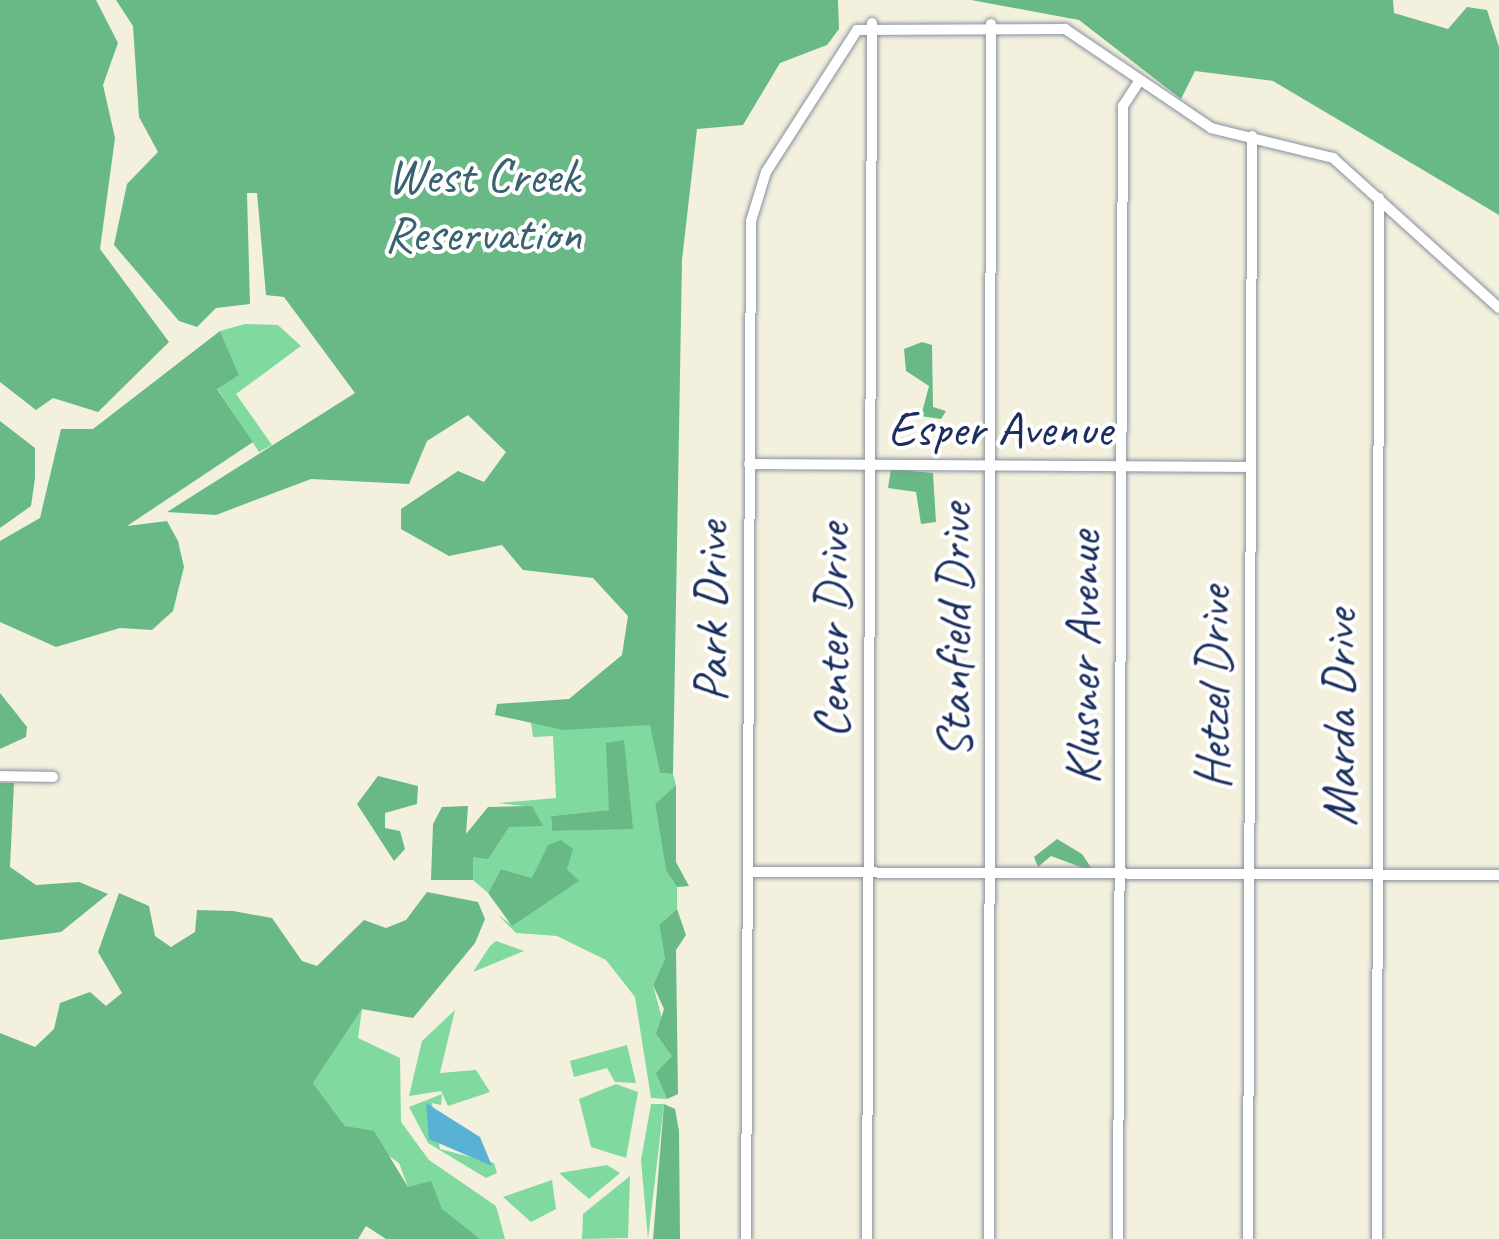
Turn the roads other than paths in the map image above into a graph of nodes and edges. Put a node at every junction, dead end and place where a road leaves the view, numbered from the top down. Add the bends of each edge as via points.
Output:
1 (872, 23) junction
2 (991, 24) junction
3 (1138, 83) junction
4 (1252, 136) junction
5 (1379, 198) junction
6 (1499, 308) edge
7 (749, 464) junction
8 (870, 466) junction
9 (992, 466) junction
10 (1122, 467) junction
11 (1251, 468) junction
12 (0, 776) edge
13 (54, 777) dead end
14 (749, 872) junction
15 (868, 873) junction
16 (991, 874) junction
17 (1119, 874) junction
18 (1250, 874) junction
19 (1376, 876) junction
20 (1499, 876) edge
21 (746, 1239) edge
22 (868, 1239) edge
23 (989, 1239) edge
24 (1118, 1239) edge
25 (1248, 1239) edge
26 (1377, 1239) edge

1 - 2 street
1 - 7 street, Park Drive via 857,30 757,191
1 - 8 street, Center Drive
2 - 3 street via 1065,29
2 - 9 street, Stanfield Drive
3 - 4 street via 1211,128
3 - 10 street, Klusner Avenue via 1124,106
4 - 5 street via 1333,158
4 - 11 street, Hetzel Drive
5 - 6 street
5 - 19 street, Marda Drive
7 - 8 street, Esper Avenue
7 - 14 street, Park Drive
8 - 9 street, Esper Avenue
8 - 15 street, Center Drive
9 - 10 street, Esper Avenue
9 - 16 street, Stanfield Drive
10 - 11 street, Esper Avenue
10 - 17 street, Klusner Avenue
11 - 18 street, Hetzel Drive
12 - 13 street
14 - 15 street
14 - 21 street, Park Drive
15 - 16 street
15 - 22 street, Center Drive
16 - 17 street
16 - 23 street, Stanfield Drive
17 - 18 street
17 - 24 street, Klusner Avenue
18 - 19 street
18 - 25 street, Hetzel Drive
19 - 20 street
19 - 26 street, Marda Drive

